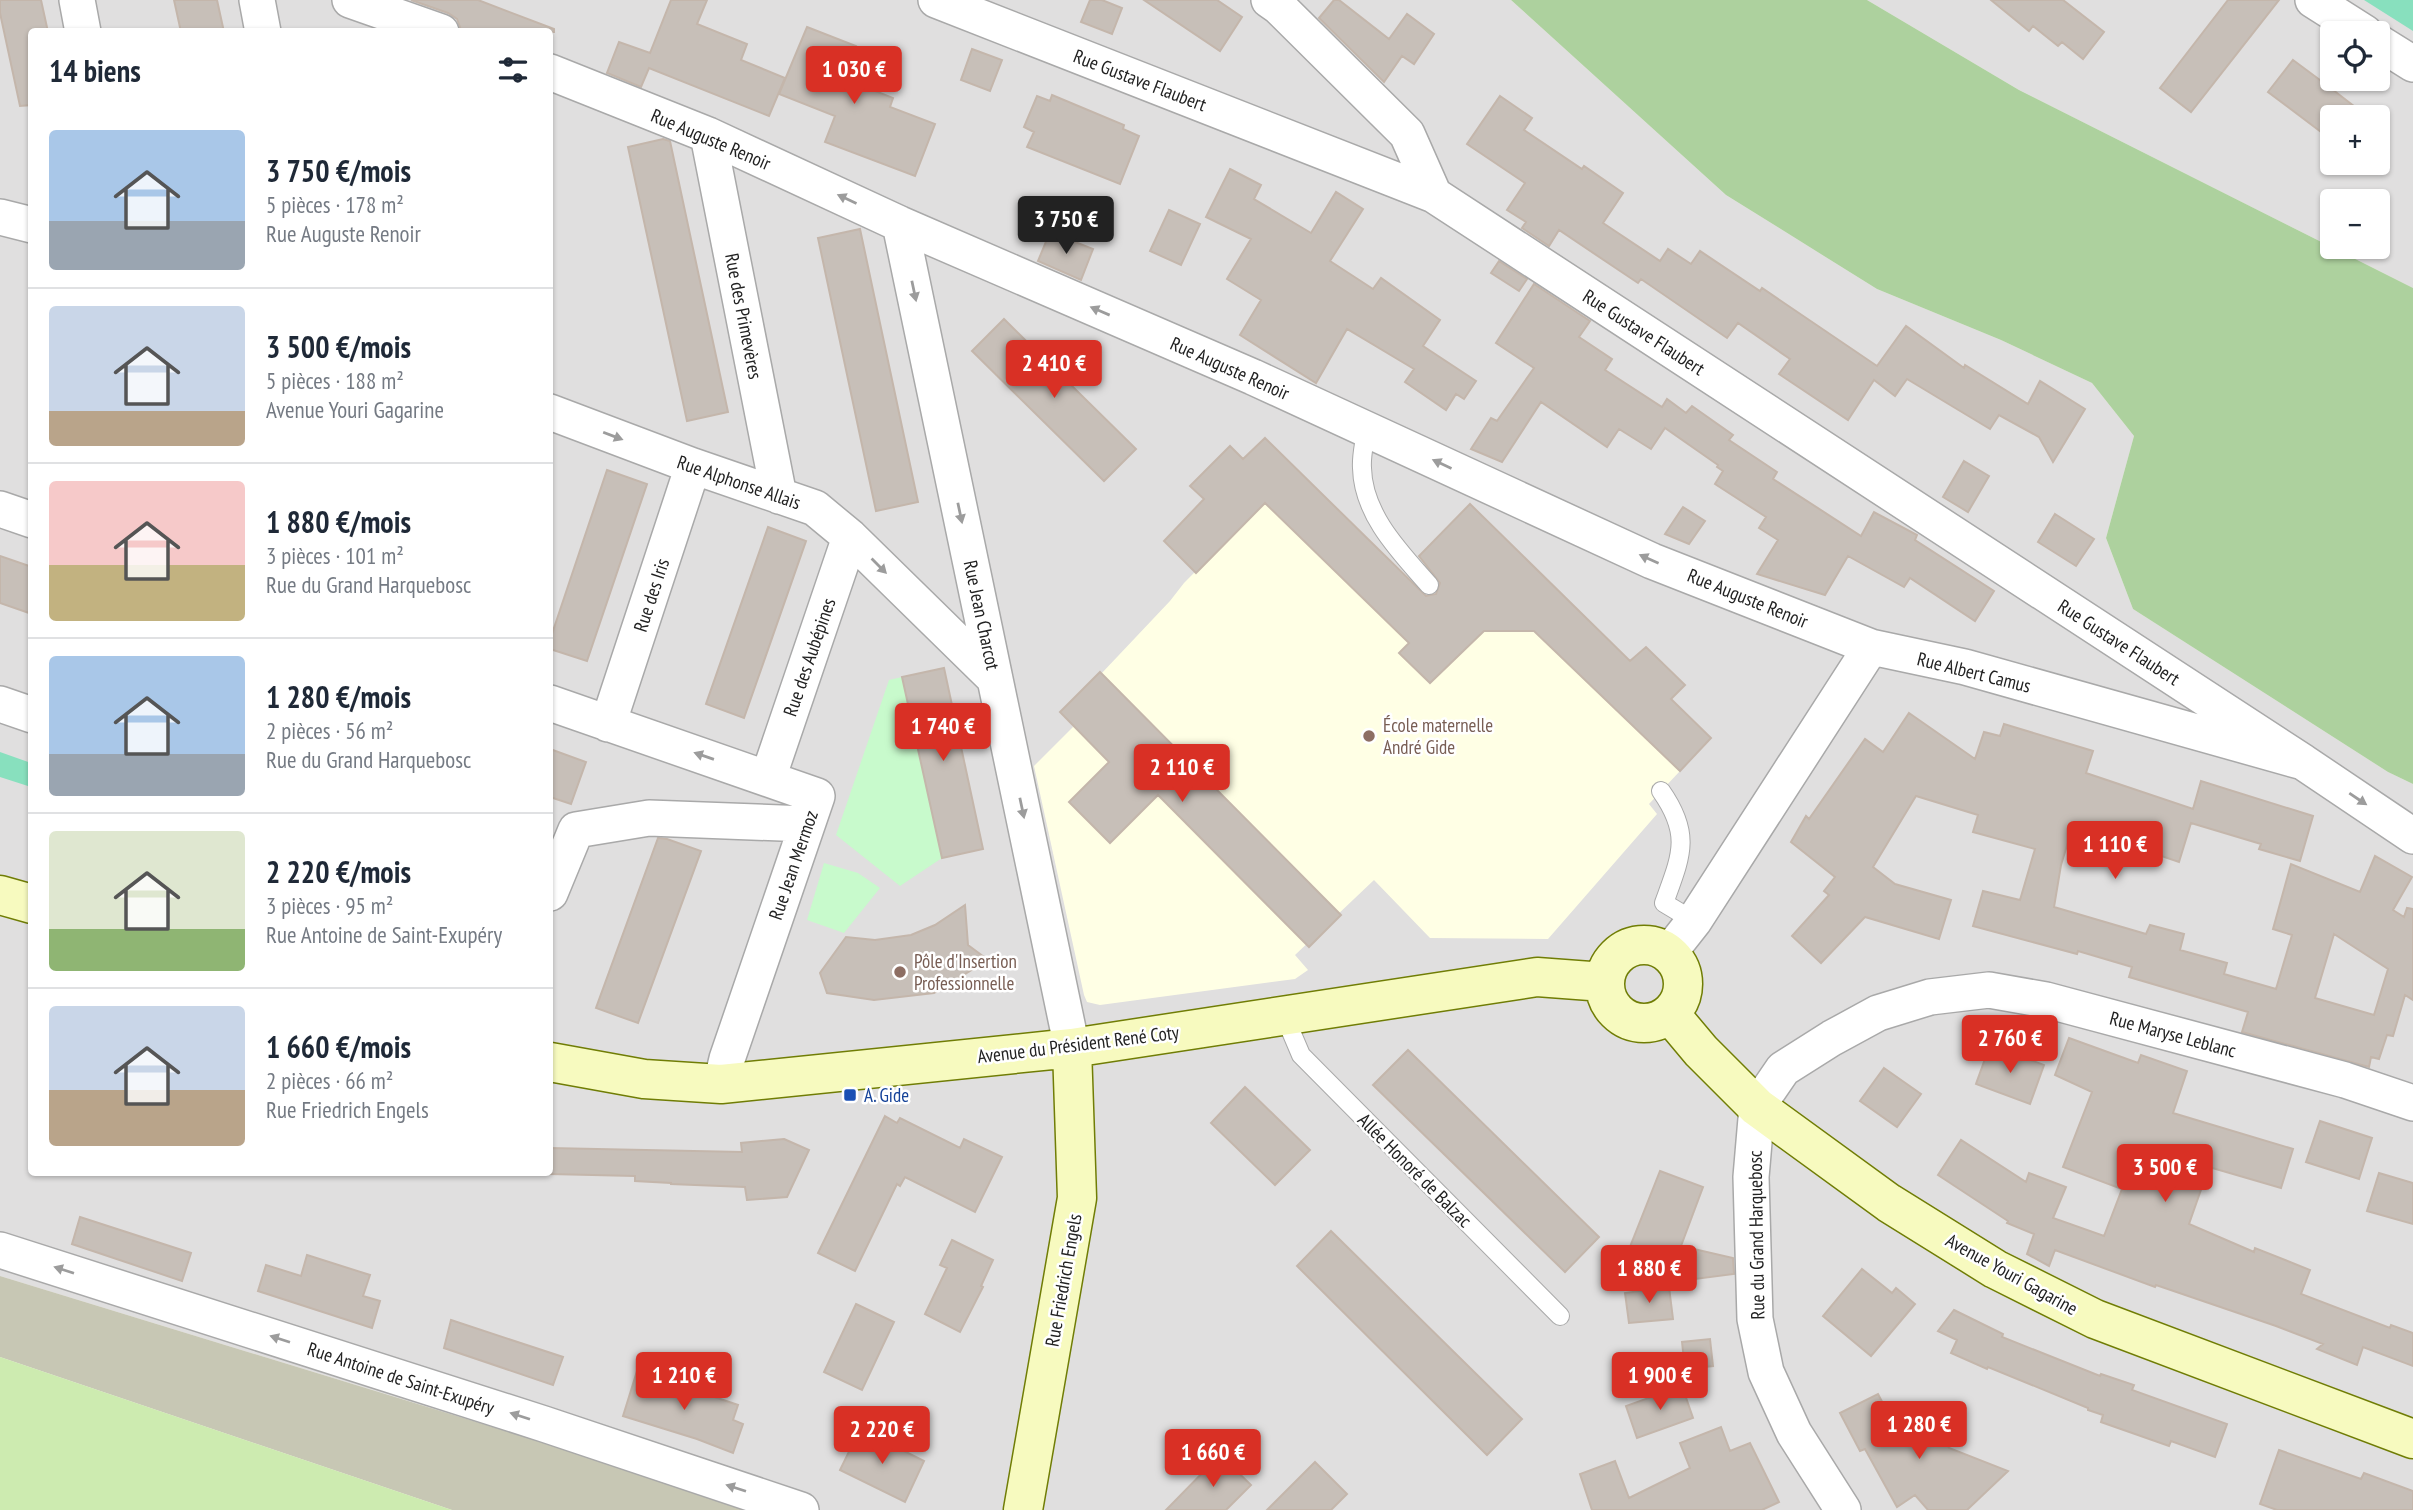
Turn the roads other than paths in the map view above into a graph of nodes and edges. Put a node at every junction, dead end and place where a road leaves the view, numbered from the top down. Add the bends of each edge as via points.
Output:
1 (76, 0) edge
2 (257, 0) edge
3 (350, 0) edge
4 (936, 0) edge
5 (1269, 0) edge
6 (2313, 0) edge
7 (2346, 21) edge
8 (82, 28) edge
9 (262, 28) edge
10 (430, 28) edge
11 (2390, 50) edge
12 (2413, 64) edge
13 (553, 73) edge
14 (709, 135) junction
15 (1434, 195) junction
16 (0, 218) edge
17 (28, 224) edge
18 (900, 224) junction
19 (553, 413) edge
20 (1366, 429) junction
21 (693, 466) junction
22 (779, 496) junction
23 (0, 509) edge
24 (28, 519) edge
25 (850, 537) junction
26 (1429, 585) dead end
27 (1871, 647) junction
28 (995, 679) junction
29 (0, 704) edge
30 (553, 704) edge
31 (28, 714) edge
32 (608, 724) junction
33 (2303, 762) junction
34 (768, 778) junction
35 (1661, 791) dead end
36 (807, 824) junction
37 (2413, 836) edge
38 (553, 886) edge
39 (0, 895) edge
40 (28, 903) edge
41 (1694, 921) junction
42 (1668, 954) junction
43 (1604, 982) junction
44 (1670, 1014) junction
45 (1284, 1015) junction
46 (1072, 1048) junction
47 (553, 1063) edge
48 (721, 1084) junction
49 (2413, 1103) edge
50 (1757, 1107) junction
51 (0, 1250) edge
52 (1559, 1316) dead end
53 (2413, 1439) edge
54 (801, 1510) edge
55 (1023, 1510) edge
56 (1843, 1510) edge

1 - 8 street
2 - 9 street
3 - 10 street
4 - 15 street, Rue Gustave Flaubert
5 - 15 street via 1407,134
6 - 7 street
11 - 12 street
13 - 14 street, Rue Auguste Renoir
18 -> 14 street, Rue Auguste Renoir
14 - 22 street, Rue des Primevères
15 - 33 street, Rue Gustave Flaubert
16 - 17 street
20 -> 18 street, Rue Auguste Renoir
18 -> 28 street, Rue Jean Charcot
19 -> 21 street, Rue Alphonse Allais
20 - 26 lane via 1361,466 1365,494 1390,540
27 -> 20 street, Rue Auguste Renoir via 1652,561
21 - 22 street, Rue Alphonse Allais
21 - 32 street, Rue des Iris
22 - 25 street, Rue Alphonse Allais via 816,508
23 - 24 street
25 -> 28 street, Rue Alphonse Allais
25 - 34 street, Rue des Aubépines
27 - 33 street, Rue Albert Camus via 1965,667
27 - 41 street
28 -> 46 street, Rue Jean Charcot
29 - 31 street
30 - 32 street, Rue Jean Mermoz
34 -> 32 street, Rue Jean Mermoz
33 -> 37 street, Rue Albert Camus
34 - 36 street, Rue Jean Mermoz via 817,796
35 - 41 lane via 1676,811 1682,840 1664,903
36 - 38 street via 649,818 576,830
36 - 48 street, Rue Jean Mermoz
39 - 40 street
41 - 42 street
42 - 43 street via 1648,945 1628,948 1611,962
42 - 44 street via 1683,983
43 - 44 street via 1610,1004 1627,1020 1649,1023
43 - 45 street, Avenue du Président René Coty via 1538,977
44 - 50 street, Avenue Youri Gagarine
45 - 46 street, Avenue du Président René Coty
45 - 52 lane, Allée Honoré de Balzac via 1301,1055
46 - 48 street, Avenue du Président René Coty
46 - 55 street, Rue Friedrich Engels via 1077,1198
47 - 48 street, Avenue du Président René Coty via 644,1079
49 - 50 street, Rue Maryse Leblanc via 2345,1080 2046,1000 1989,990 1930,997 1878,1013 1783,1069
50 - 53 street, Avenue Youri Gagarine via 1889,1203 1995,1269 2095,1319
50 - 56 street, Rue du Grand Harquebosc via 1751,1177 1755,1306 1766,1372 1794,1433
54 -> 51 street, Rue Antoine de Saint-Exupéry

